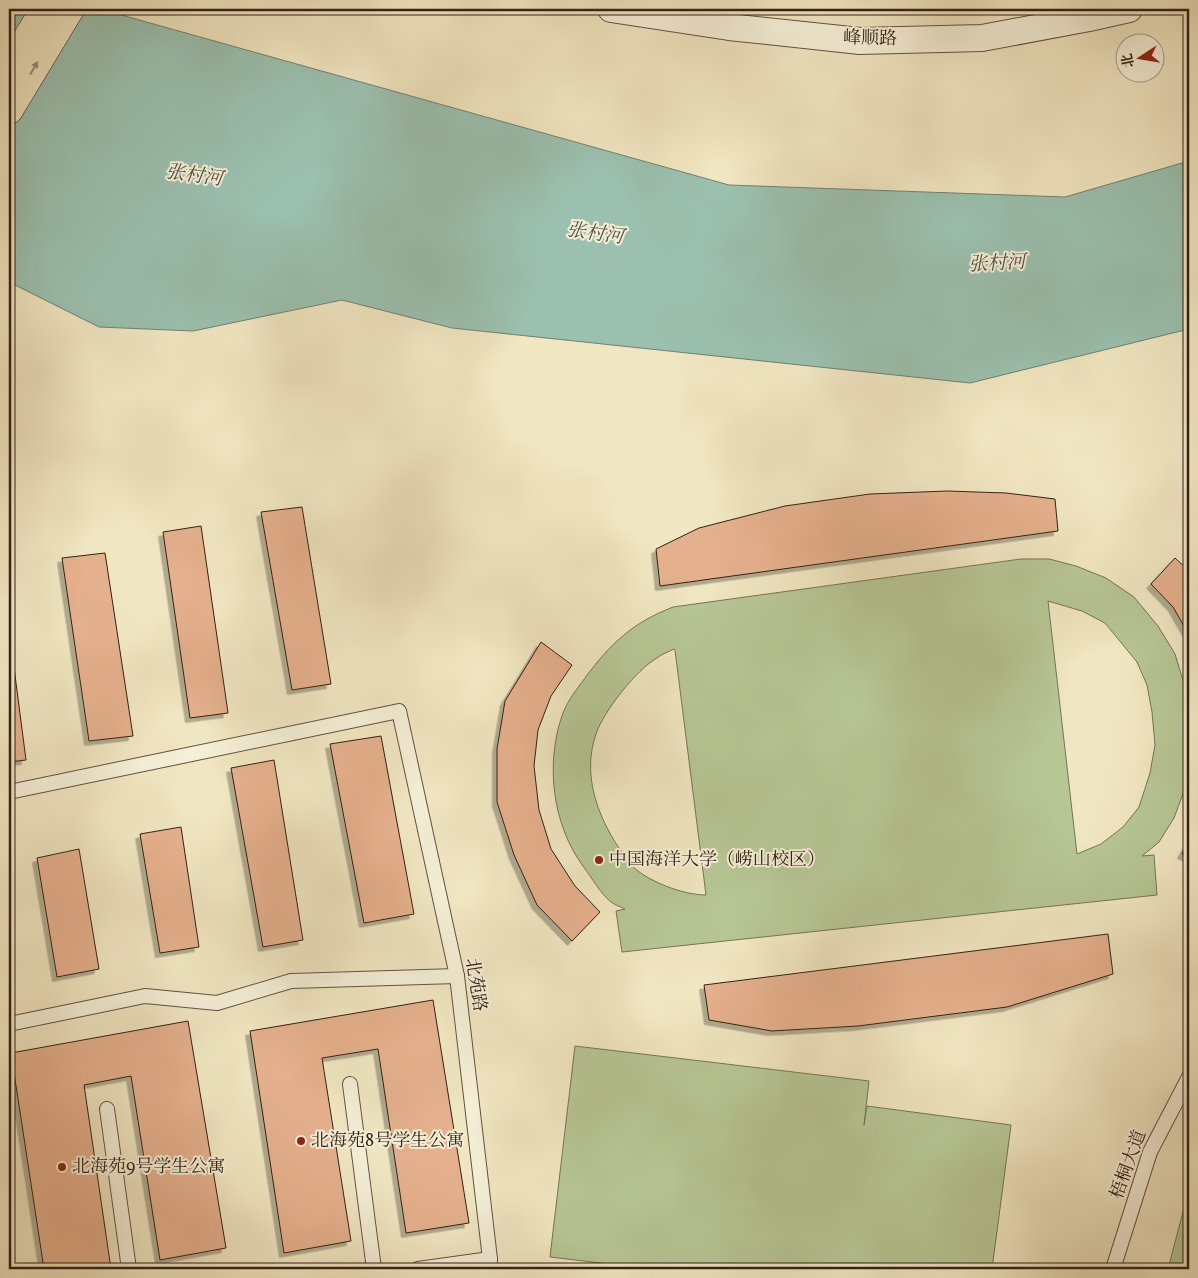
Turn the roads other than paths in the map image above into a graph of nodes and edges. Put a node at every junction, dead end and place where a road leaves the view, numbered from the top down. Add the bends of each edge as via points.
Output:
1 (45, 9) edge
2 (70, 9) edge
3 (610, 9) edge
4 (1129, 9) edge
5 (9, 68) edge
6 (9, 110) edge
7 (9, 792) edge
8 (456, 976) junction
9 (9, 1024) edge
10 (1189, 1077) edge
11 (350, 1084) dead end
12 (107, 1109) dead end
13 (490, 1264) edge
14 (129, 1269) edge
15 (374, 1269) edge
16 (418, 1269) edge
17 (1113, 1269) edge

1 - 5 main road
6 -> 2 main road
3 - 4 street, 峰顺路 via 729,27 860,41 982,38
7 - 8 lane, 北苑路 via 399,711
8 - 9 lane via 292,982 217,1003 145,996
8 - 13 lane, 北苑路
10 - 17 lane, 梧桐大道 via 1150,1152
11 - 15 lane
12 - 14 lane
13 - 16 lane

